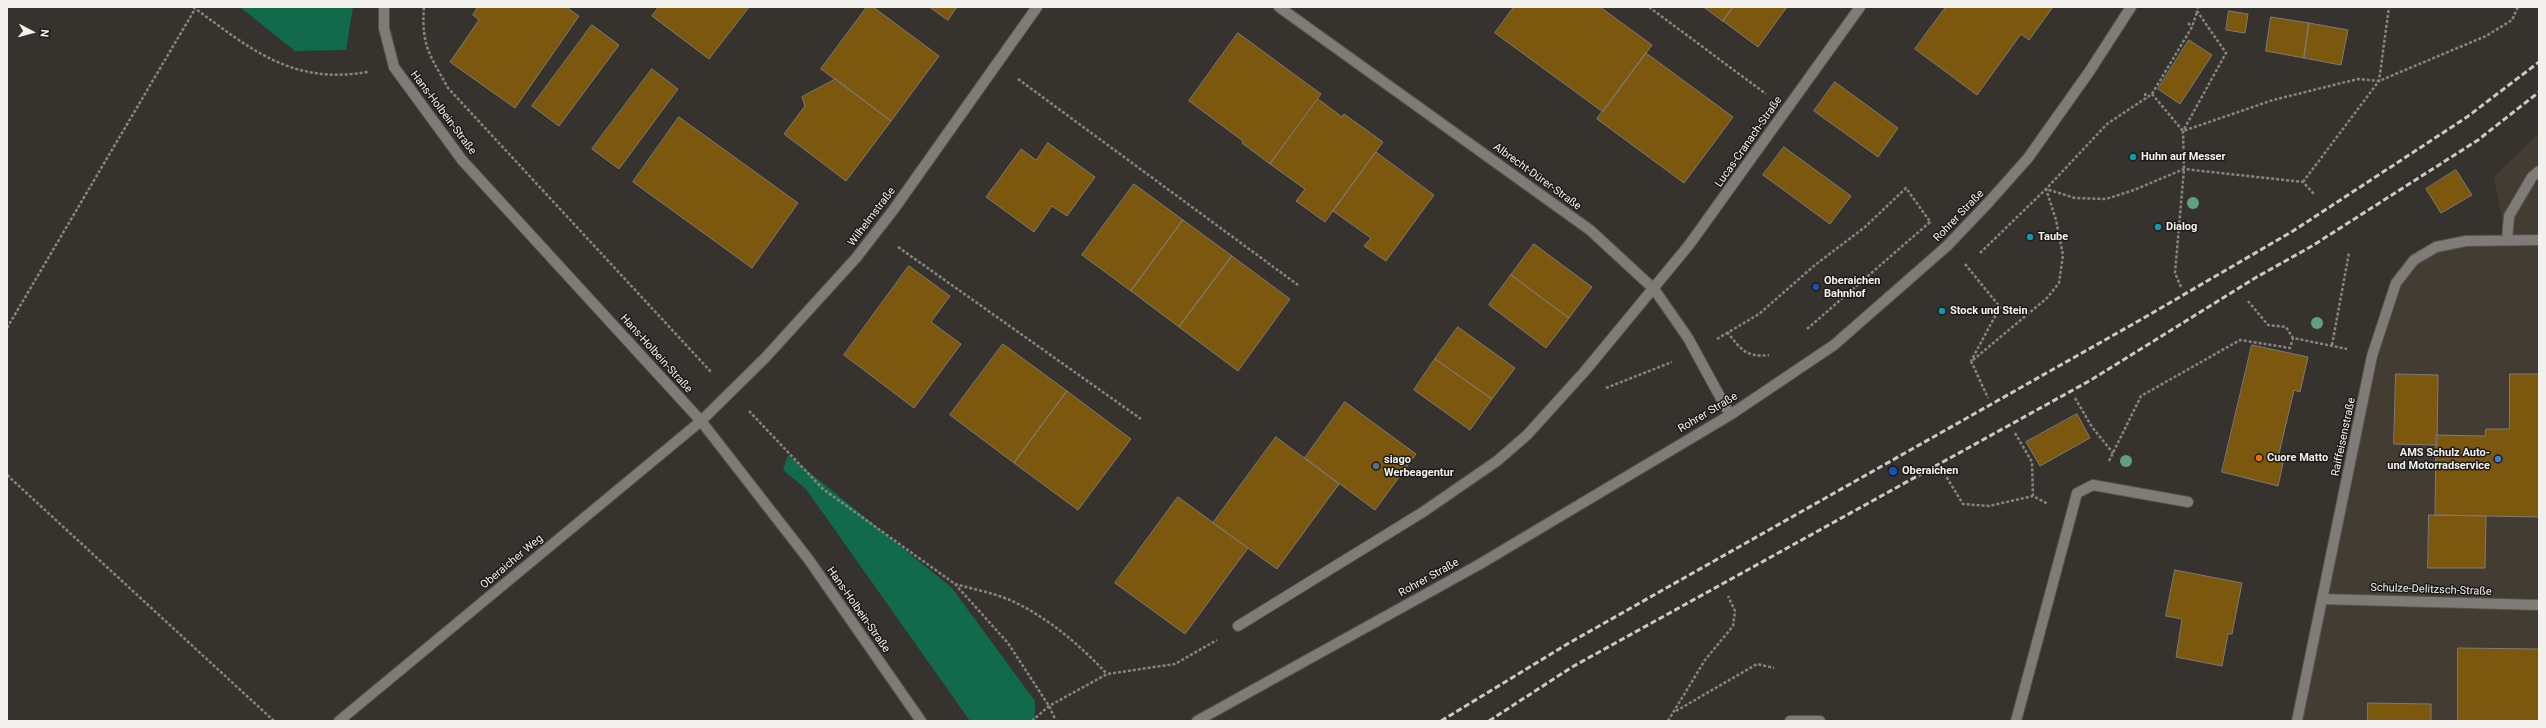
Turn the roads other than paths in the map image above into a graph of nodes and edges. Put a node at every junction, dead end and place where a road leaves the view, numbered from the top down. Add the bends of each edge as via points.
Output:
1 (384, 7) edge
2 (1037, 7) edge
3 (1279, 7) edge
4 (1860, 7) edge
5 (2131, 7) edge
6 (2539, 171) edge
7 (2507, 240) junction
8 (2539, 240) edge
9 (1654, 289) junction
10 (1730, 415) junction
11 (701, 421) junction
12 (2188, 502) dead end
13 (2322, 599) junction
14 (2539, 605) edge
15 (1238, 626) road end
16 (339, 721) edge
17 (921, 721) edge
18 (1197, 721) edge
19 (1790, 721) edge
20 (1820, 721) edge
21 (2016, 721) edge
22 (2297, 721) edge

1 - 11 street, Hans-Holbein-Straße via 384,28 394,67 462,160
2 - 11 street, Wilhelmstraße via 856,258 770,352
3 - 9 street, Albrecht-Dürer-Straße via 1590,230
4 - 9 street, Lucas-Cranach-Straße via 1732,188
5 - 10 street, Rohrer Straße via 2028,158 1947,246 1834,345
6 - 7 street via 2509,216
7 - 8 street, Raiffeisenstraße
7 - 13 street, Raiffeisenstraße via 2466,241 2436,247 2414,260 2396,283 2372,356
9 - 10 street, Albrecht-Dürer-Straße via 1696,352
9 - 15 street via 1550,411 1497,461 1423,512
10 - 18 street, Rohrer Straße via 1480,564
11 - 16 street, Oberaicher Weg
11 - 17 street, Hans-Holbein-Straße via 809,560
12 - 21 street via 2093,485 2077,492
13 - 14 street, Schulze-Delitzsch-Straße
13 - 22 street, Raiffeisenstraße
19 - 20 street

